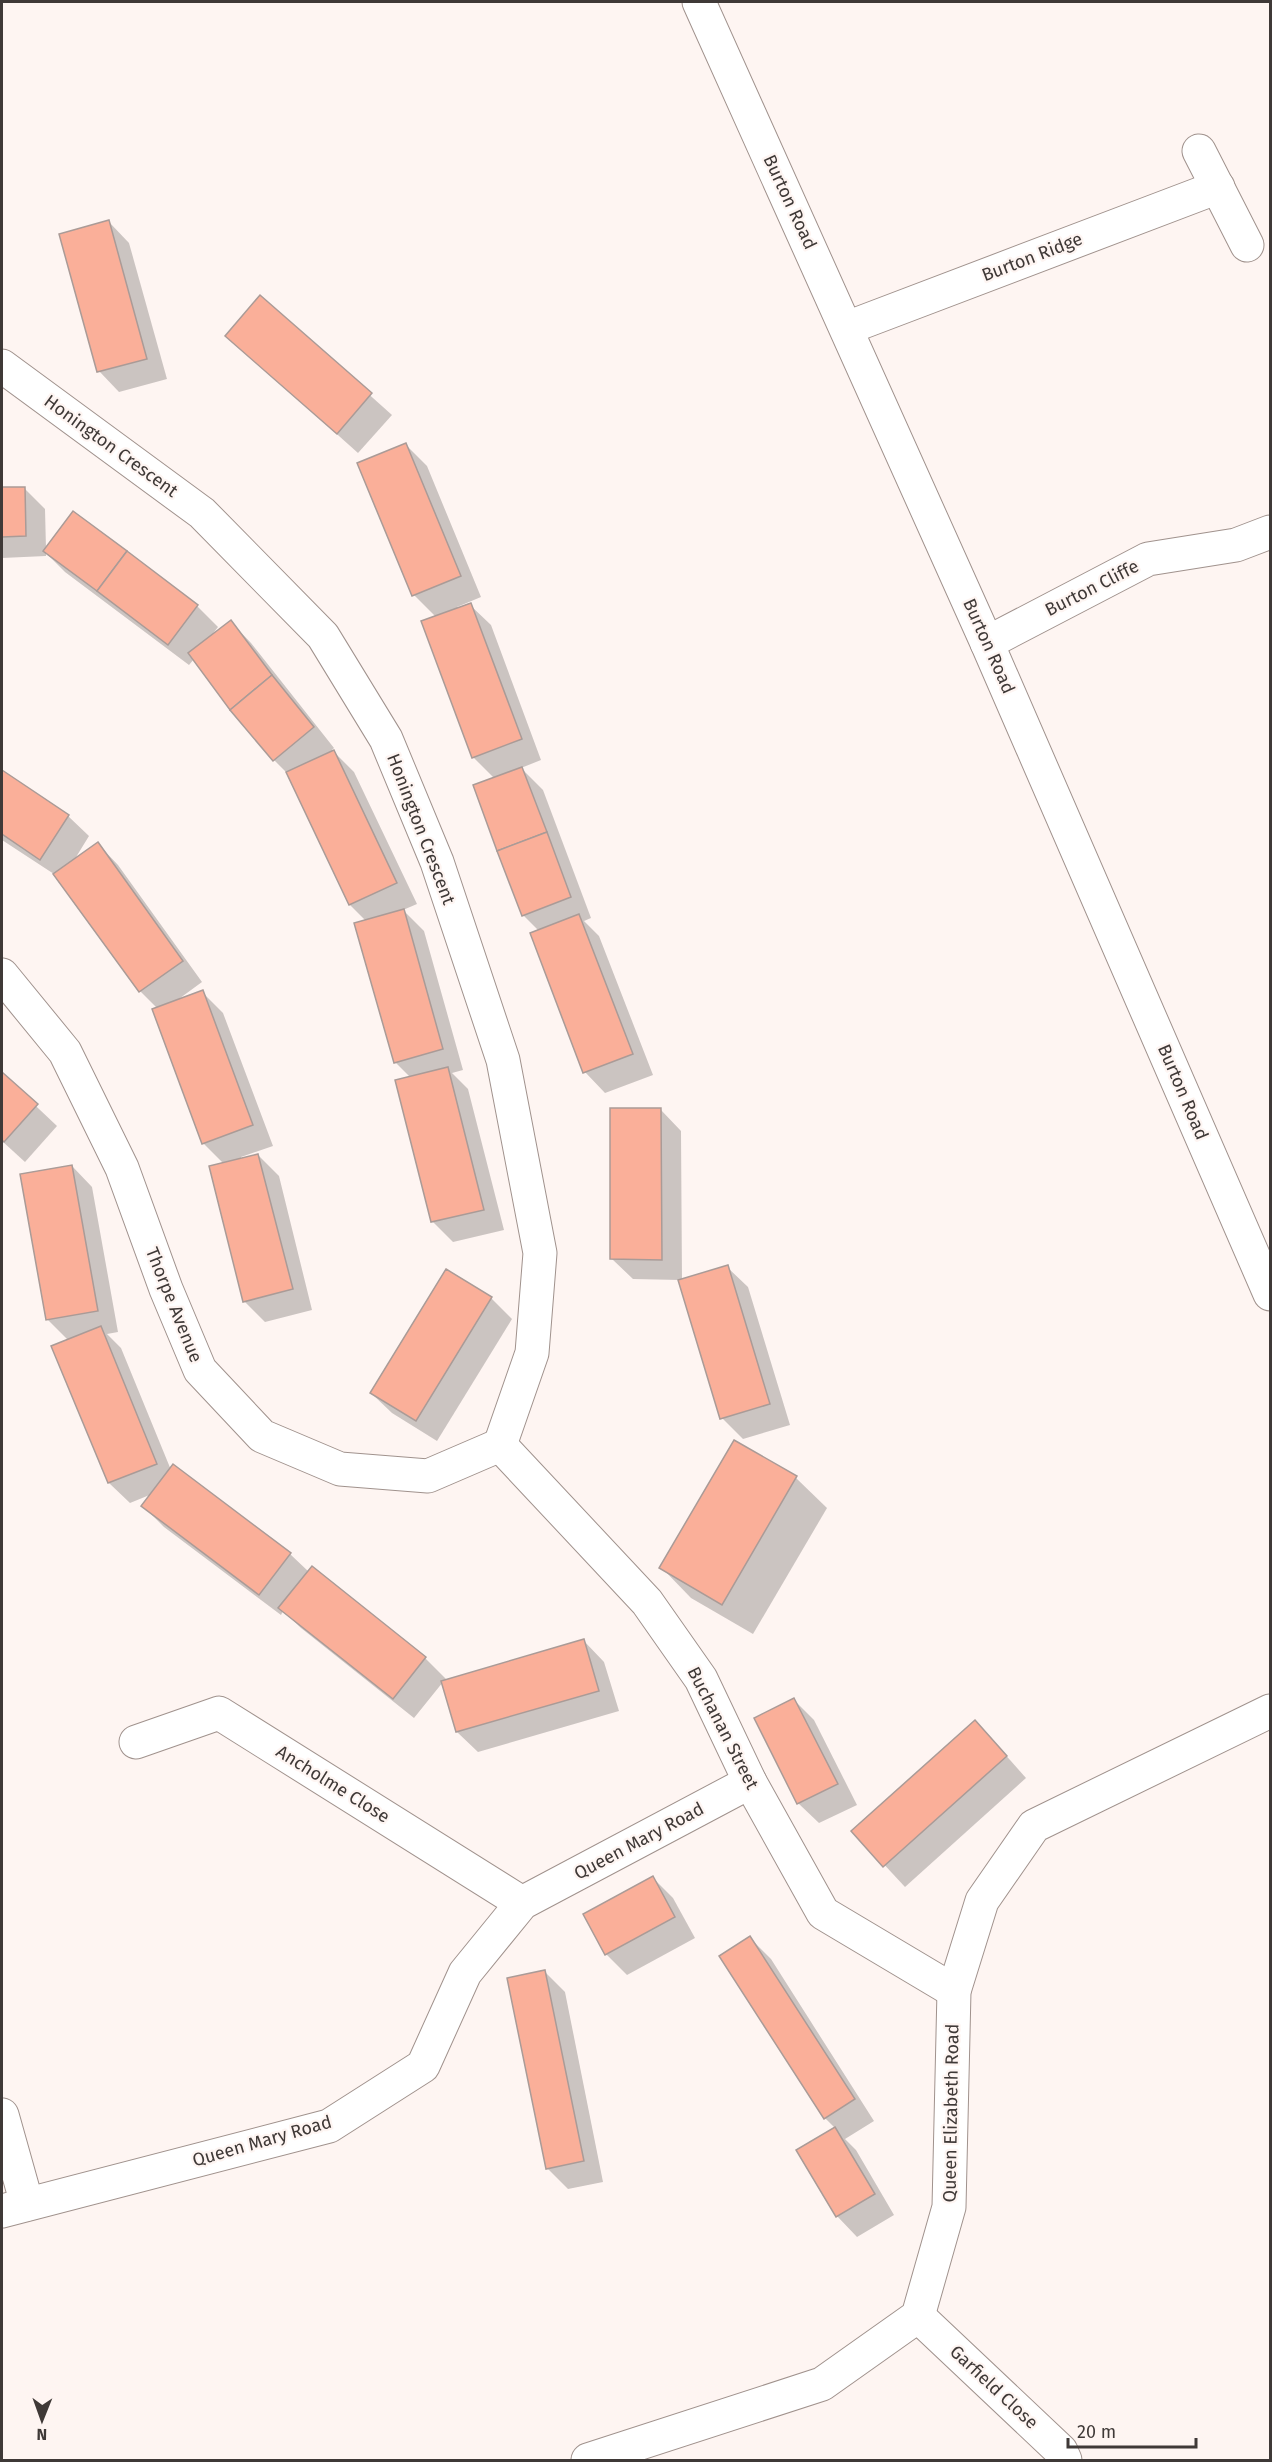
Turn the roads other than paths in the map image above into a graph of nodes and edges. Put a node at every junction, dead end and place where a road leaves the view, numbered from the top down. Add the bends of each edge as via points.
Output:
1 (699, 2) edge
2 (1199, 151) dead end
3 (1218, 187) junction
4 (1247, 245) dead end
5 (847, 328) junction
6 (2, 366) edge
7 (1270, 532) edge
8 (987, 642) junction
9 (2, 975) edge
10 (1270, 1294) edge
11 (500, 1445) junction
12 (1270, 1711) edge
13 (136, 1742) dead end
14 (750, 1782) junction
15 (522, 1902) junction
16 (954, 1991) junction
17 (2, 2115) edge
18 (14, 2207) edge
19 (918, 2316) junction
20 (588, 2460) edge
21 (1065, 2460) edge

1 - 5 street, Burton Road
2 - 3 street
3 - 4 street
3 - 5 street, Burton Ridge
5 - 8 street, Burton Road
6 - 11 street, Honington Crescent via 202,513 323,636 386,738 437,862 503,1060 540,1253 532,1353
7 - 8 street, Burton Cliffe via 1236,545 1148,559
8 - 10 street, Burton Road
9 - 11 street, Thorpe Avenue via 65,1052 122,1168 200,1370 262,1436 340,1469 428,1476
11 - 14 street, Buchanan Street via 647,1602 701,1679
12 - 16 street, Queen Elizabeth Road via 1034,1826 982,1901
13 - 15 street, Ancholme Close via 219,1713
14 - 15 street, Queen Mary Road
14 - 16 street, Buchanan Street via 823,1913
15 - 18 street, Queen Mary Road via 465,1973 423,2066 329,2126
16 - 19 street, Queen Elizabeth Road via 950,2208
17 - 18 street
19 - 20 street via 822,2384
19 - 21 street, Garfield Close via 1061,2451

